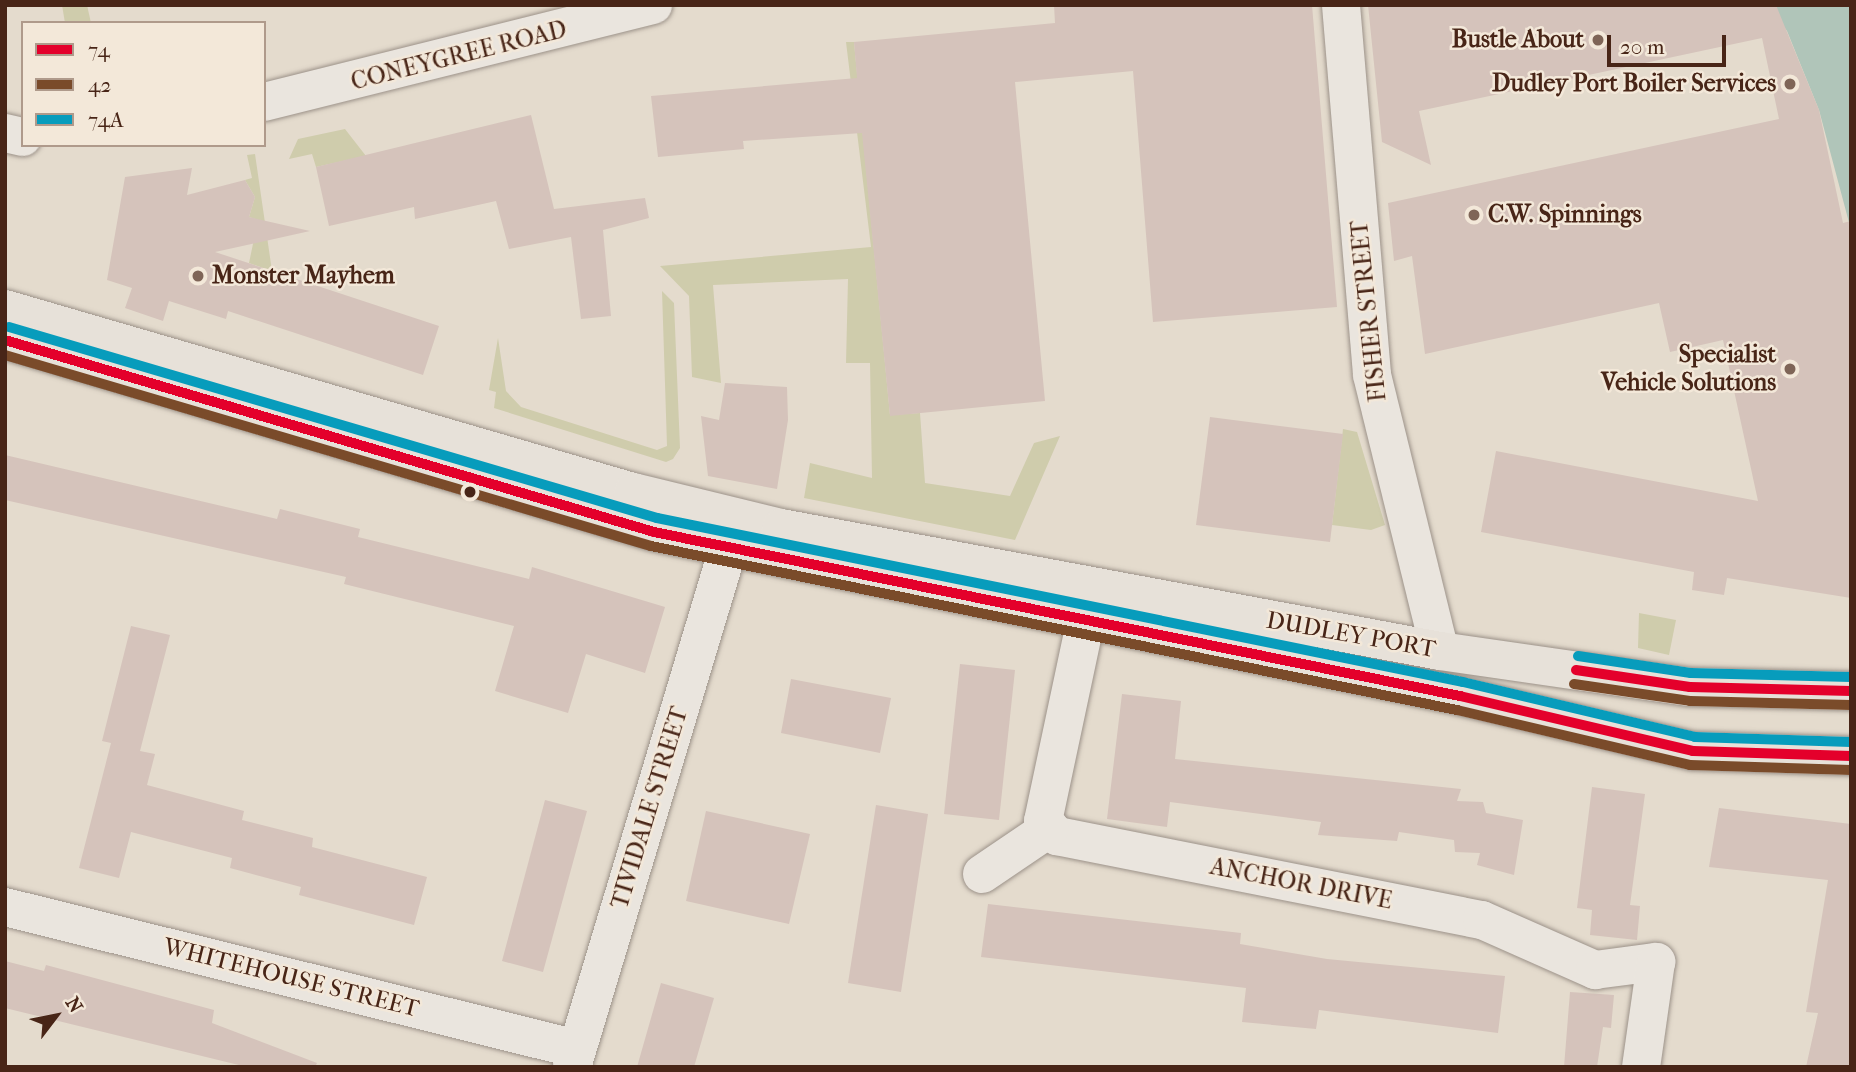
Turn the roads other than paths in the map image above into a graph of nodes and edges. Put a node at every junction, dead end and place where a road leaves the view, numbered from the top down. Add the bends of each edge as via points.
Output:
1 (653, 5) edge
2 (1341, 5) edge
3 (266, 102) edge
4 (5, 309) edge
5 (5, 340) edge
6 (741, 535) junction
7 (975, 564) junction
8 (1126, 595) junction
9 (1086, 619) junction
10 (1440, 651) junction
11 (1399, 683) junction
12 (1851, 691) edge
13 (1520, 710) junction
14 (1851, 756) edge
15 (1050, 828) junction
16 (982, 874) dead end
17 (5, 907) edge
18 (575, 1058) edge
19 (1641, 1067) edge

1 - 3 street, CONEYGREE ROAD
2 - 10 street, FISHER STREET via 1372,375
4 - 6 highway via 681,505 692,526
5 - 6 highway, DUDLEY PORT via 625,526
6 - 7 highway, DUDLEY PORT
6 - 9 highway, DUDLEY PORT
6 - 18 street, TIVIDALE STREET
7 - 8 highway, DUDLEY PORT
7 - 9 highway via 988,583 1080,603
8 - 9 highway
8 - 10 highway, DUDLEY PORT
9 - 11 highway, DUDLEY PORT
9 - 15 street via 1043,821
10 - 11 highway via 1425,670
10 - 12 highway, DUDLEY PORT via 1690,687
10 - 13 highway via 1452,677 1489,684
11 - 13 highway, DUDLEY PORT
13 - 14 highway, DUDLEY PORT via 1693,751
15 - 16 street
15 - 19 street, ANCHOR DRIVE via 1057,836 1482,920 1595,970 1656,962
17 - 18 street, WHITEHOUSE STREET

